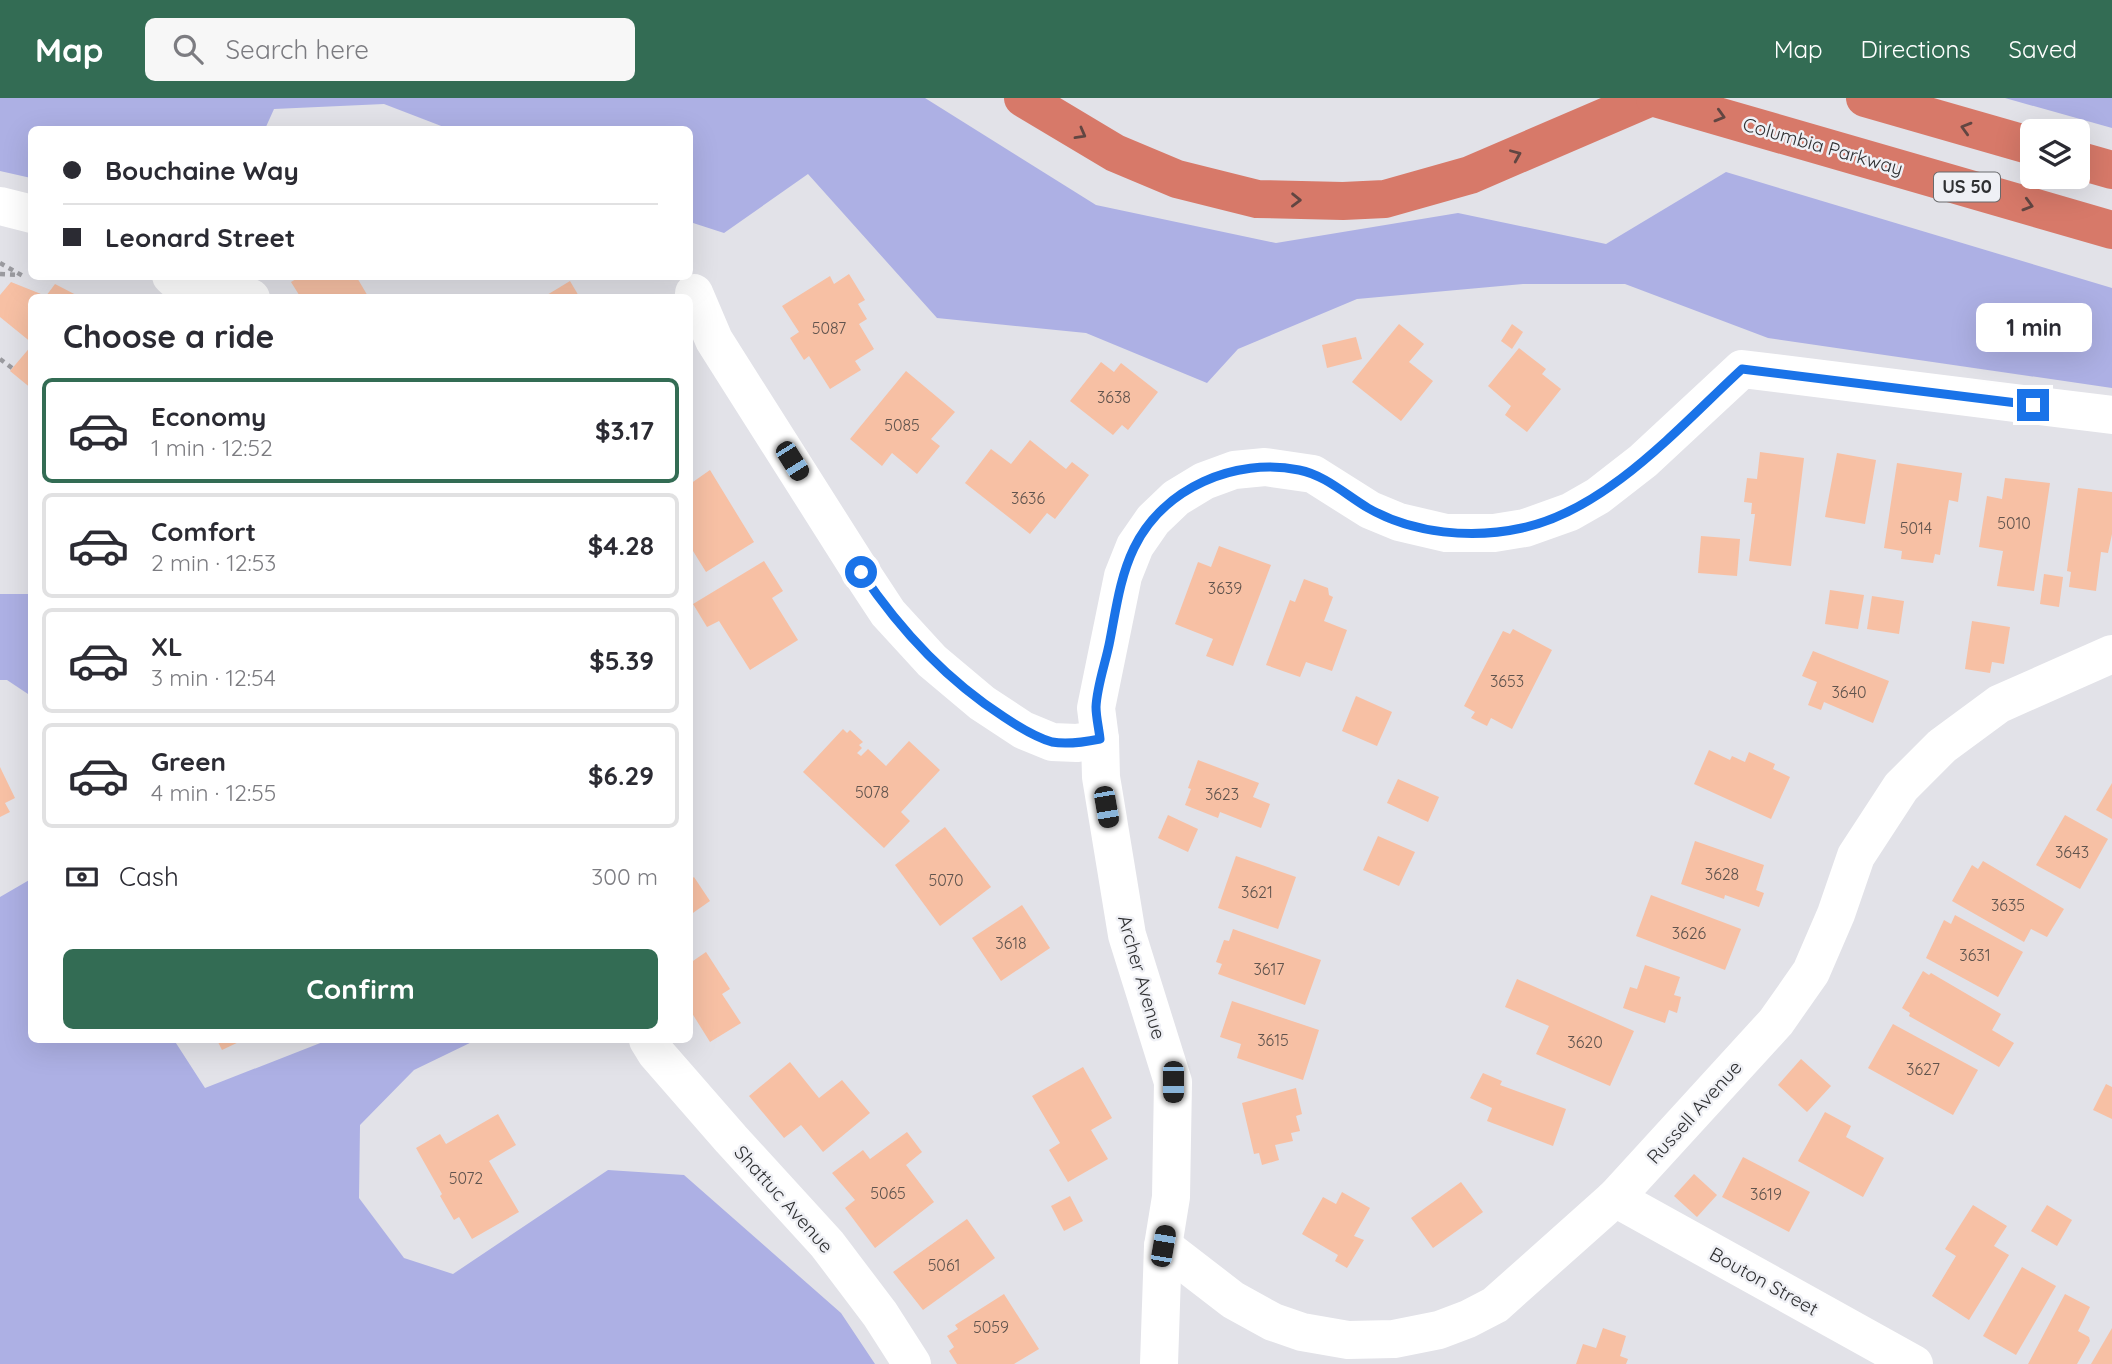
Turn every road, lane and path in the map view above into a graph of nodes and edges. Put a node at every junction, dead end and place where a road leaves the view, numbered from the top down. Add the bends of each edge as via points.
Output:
1 (1023, 98) edge
2 (1648, 98) edge
3 (1655, 98) edge
4 (1882, 103) edge
5 (2020, 143) edge
6 (2090, 164) edge
7 (2112, 170) edge
8 (0, 206) edge
9 (28, 213) edge
10 (2112, 230) edge
11 (0, 263) edge
12 (0, 274) edge
13 (176, 280) edge
14 (694, 293) dead end
15 (191, 294) edge
16 (208, 294) edge
17 (242, 294) edge
18 (0, 359) edge
19 (12, 368) dead end
20 (2112, 415) edge
21 (2112, 654) edge
22 (1100, 739) junction
23 (650, 1043) edge
24 (1615, 1198) junction
25 (1163, 1246) junction
26 (912, 1364) edge
27 (1159, 1364) edge
28 (1914, 1364) edge

1 -> 2 highway via 1115,153 1177,179 1257,199 1343,201 1385,199 1470,175
3 -> 10 highway, Columbia Parkway / US 50
5 -> 4 highway
6 - 7 highway
8 - 9 street
11 - 12 path via 23,275
13 - 15 street
14 - 22 street via 714,340 861,572 888,612 932,661 1023,730 1052,742
16 - 17 street via 223,286
18 - 19 path
20 - 22 street, Archer Avenue via 1742,369 1643,461 1598,496 1570,512 1494,533 1446,533 1399,522 1370,510 1313,474 1297,470 1234,470 1176,498 1135,546 1123,576 1096,708
21 - 24 street, Russell Avenue via 1999,704 1942,746 1901,787 1856,856 1811,972 1776,1022
22 - 25 street, Archer Avenue via 1101,777 1127,935 1173,1082 1171,1197
23 - 26 street, Shattuc Avenue via 827,1244
24 - 25 street, Russell Avenue via 1495,1305 1439,1330 1394,1339 1348,1340 1273,1322 1233,1300
24 - 28 street, Bouton Street
25 - 27 street, Archer Avenue

